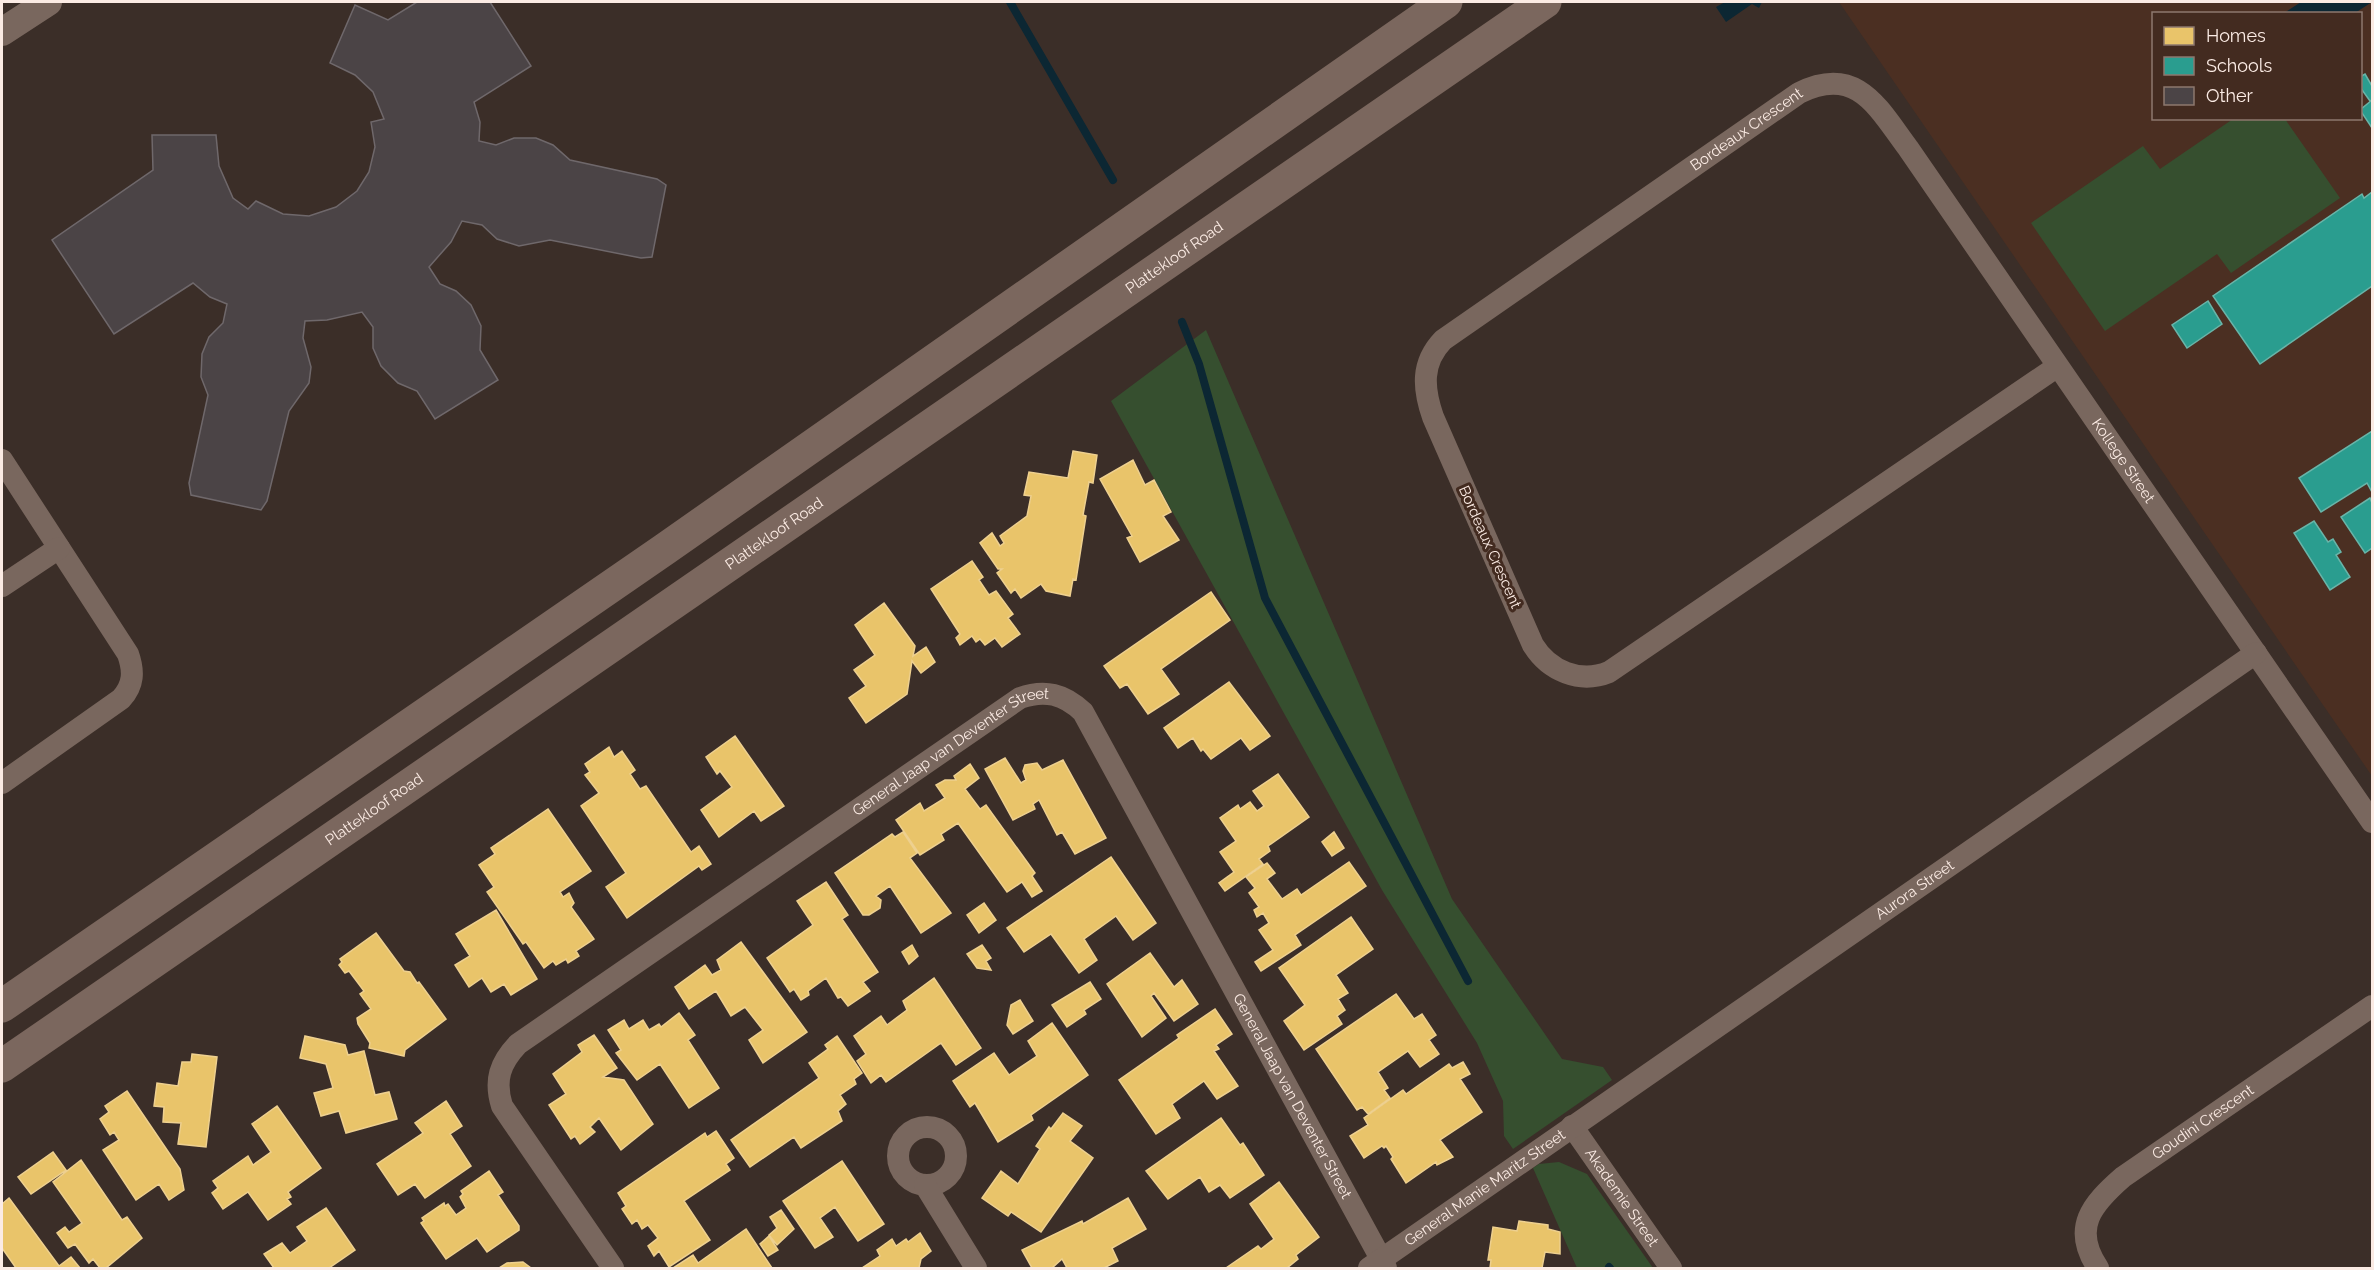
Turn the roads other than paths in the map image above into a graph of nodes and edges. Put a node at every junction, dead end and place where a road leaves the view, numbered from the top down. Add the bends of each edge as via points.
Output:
1 (48, 2) edge
2 (1446, 2) edge
3 (1545, 2) edge
4 (2, 32) edge
5 (1874, 101) joint
6 (2058, 366) junction
7 (2, 460) edge
8 (58, 548) junction
9 (2, 586) edge
10 (2256, 652) junction
11 (2, 783) edge
12 (2373, 822) edge
13 (2, 1006) edge
14 (2373, 1006) edge
15 (2, 1066) edge
16 (1572, 1125) junction
17 (925, 1185) dead end
18 (1379, 1266) edge
19 (613, 1269) edge
20 (976, 1269) edge
21 (1671, 1269) edge
22 (2098, 1269) edge

1 - 4 street
2 - 13 main road
3 - 15 main road, Plattekloof Road
5 - 6 street, Kollege Street
5 - 6 street, Bordeaux Crescent via 1861,90 1833,83 1815,85 1799,93 1434,350 1424,378 1425,395 1541,658 1578,676 1596,678 1610,672
6 - 10 street, Kollege Street
7 - 8 street
8 - 9 street
8 - 11 street via 128,654 132,679 121,699
10 - 12 street, Kollege Street
10 - 16 street, Aurora Street
14 - 22 street, Goudini Crescent via 2105,1193 2093,1206 2085,1226 2086,1243
16 - 18 street, General Manie Maritz Street
16 - 21 street, Akademie Street
17 - 20 street
18 - 19 street, General Jaap van Deventer Street via 1083,712 1064,697 1034,693 1020,698 509,1053 500,1066 502,1106

